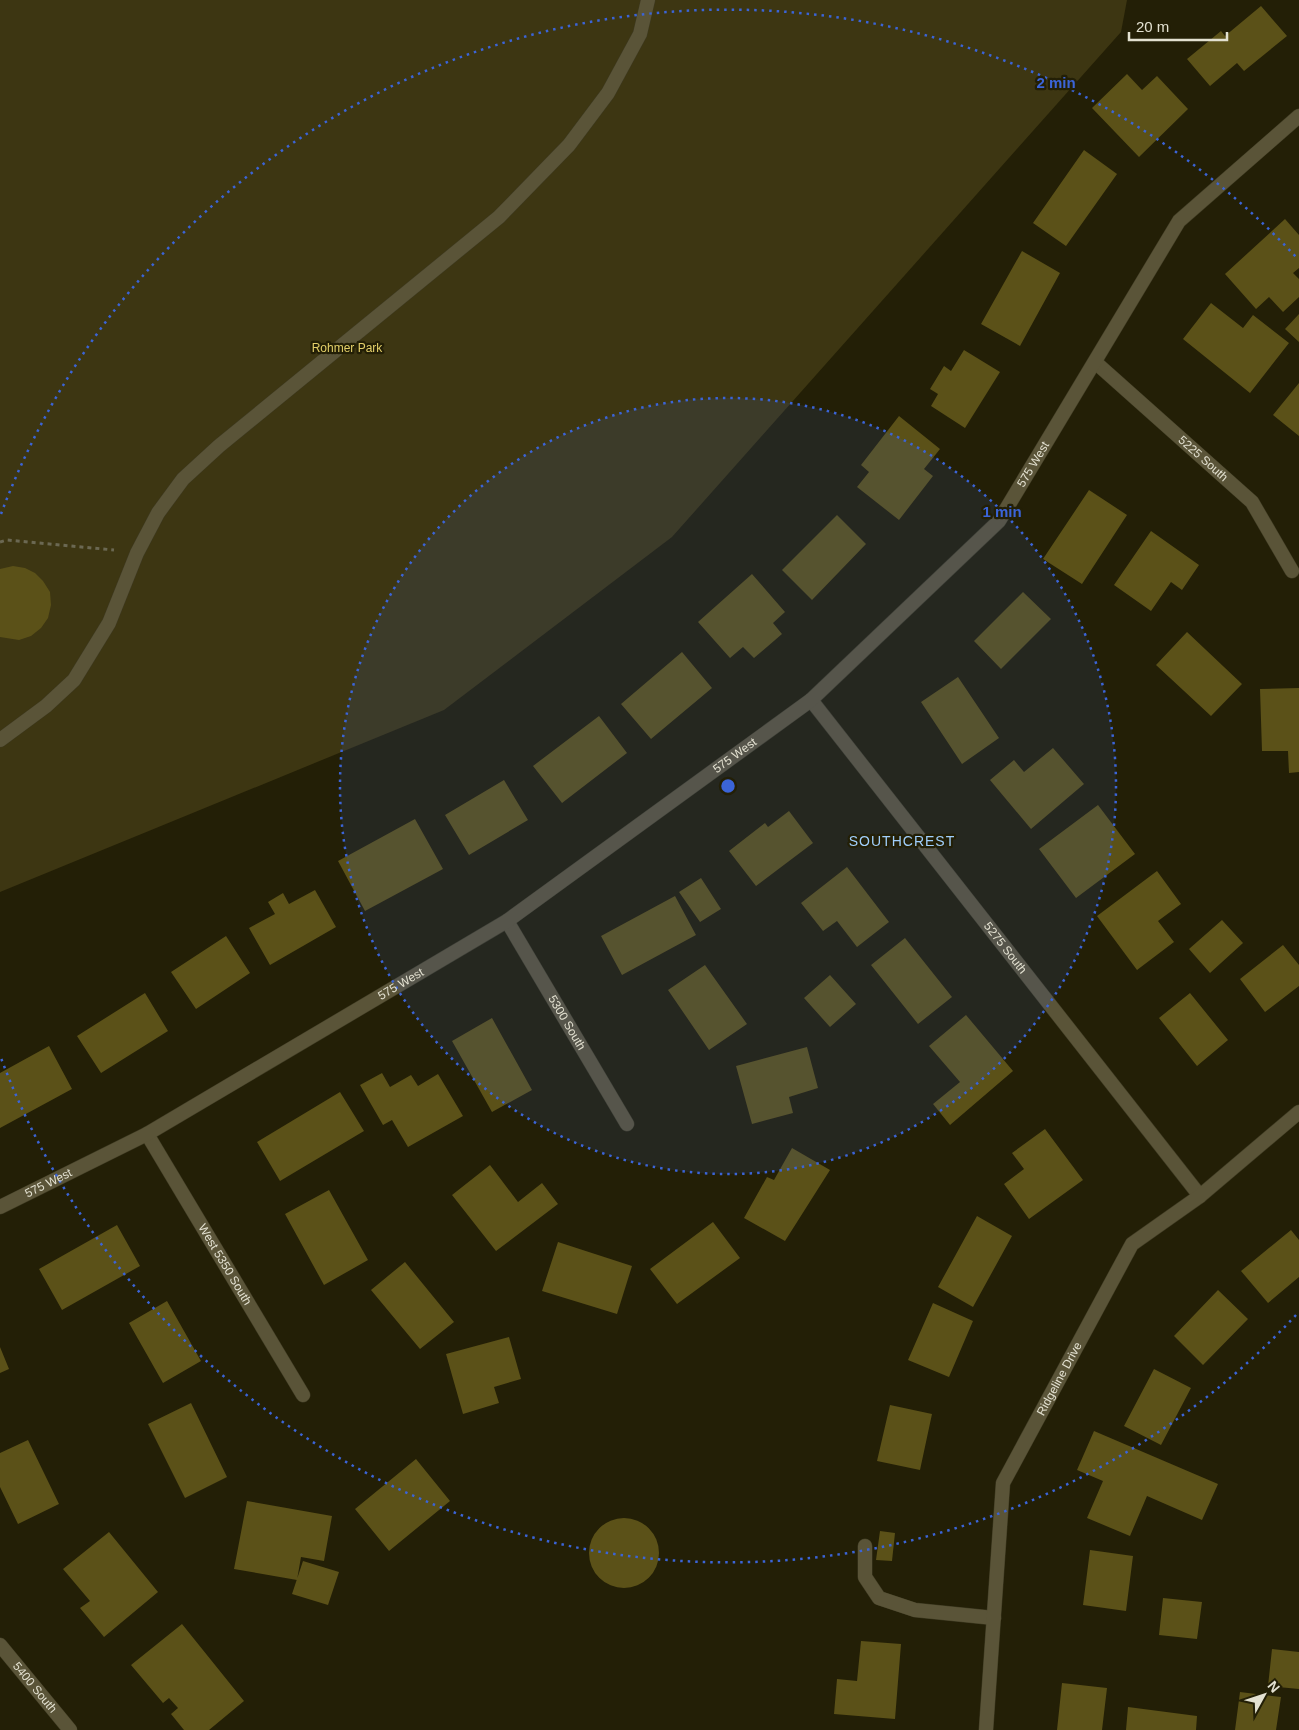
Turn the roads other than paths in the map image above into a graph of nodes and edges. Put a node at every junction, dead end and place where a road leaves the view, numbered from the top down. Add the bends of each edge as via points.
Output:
1 (648, 0) edge
2 (1299, 116) edge
3 (1095, 362) junction
4 (1292, 571) dead end
5 (811, 700) junction
6 (0, 740) edge
7 (507, 920) junction
8 (1299, 1112) edge
9 (627, 1124) dead end
10 (147, 1134) junction
11 (1200, 1196) junction
12 (0, 1207) edge
13 (303, 1395) dead end
14 (865, 1546) dead end
15 (994, 1618) junction
16 (0, 1645) edge
17 (70, 1730) edge
18 (986, 1730) edge

1 - 6 street via 640,34 608,93 569,145 499,217 183,479 158,513 137,552 109,623 74,680 46,706
2 - 3 street, 575 West via 1179,221
3 - 4 street, 5225 South via 1252,502
3 - 5 street, 575 West via 999,521
5 - 7 street, 575 West
5 - 11 street, 5275 South
7 - 9 street, 5300 South
7 - 10 street, 575 West
8 - 11 street, Ridgeline Drive
10 - 12 street, 575 West
10 - 13 street, West 5350 South
11 - 15 street, Ridgeline Drive via 1132,1244 1003,1484
14 - 15 street via 865,1577 879,1598 914,1610
15 - 18 street, Ridgeline Drive
16 - 17 street, 5400 South

